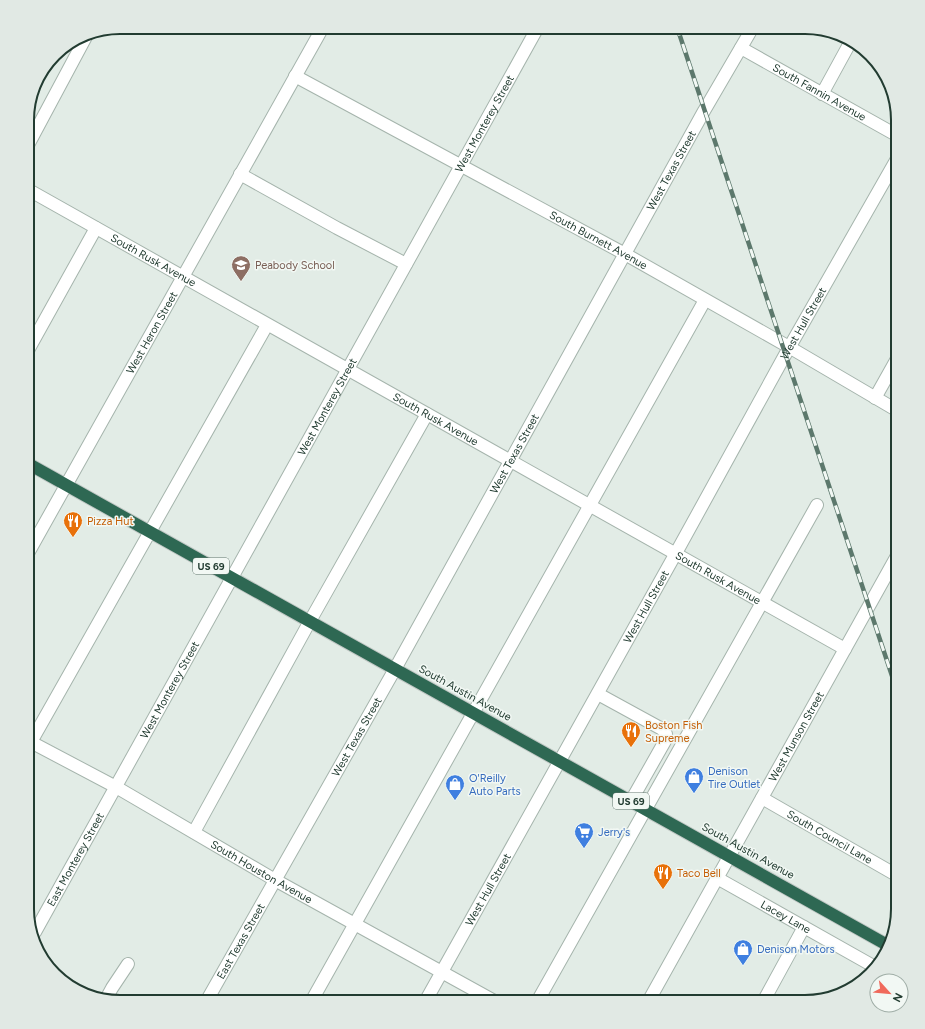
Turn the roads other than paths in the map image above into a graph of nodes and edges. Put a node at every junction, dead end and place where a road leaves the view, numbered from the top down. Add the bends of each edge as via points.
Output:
1 (319, 34) edge
2 (534, 34) edge
3 (749, 34) edge
4 (83, 43) edge
5 (848, 45) edge
6 (741, 48) junction
7 (295, 76) junction
8 (822, 94) junction
9 (891, 132) edge
10 (34, 134) edge
11 (461, 167) junction
12 (891, 169) edge
13 (240, 174) junction
14 (34, 193) edge
15 (96, 228) junction
16 (625, 254) junction
17 (406, 264) junction
18 (182, 277) junction
19 (705, 300) junction
20 (267, 324) junction
21 (34, 339) edge
22 (789, 347) junction
23 (347, 369) junction
24 (891, 369) edge
25 (875, 398) junction
26 (891, 407) edge
27 (427, 414) junction
28 (510, 461) junction
29 (34, 467) edge
30 (66, 486) junction
31 (817, 504) dead end
32 (590, 505) junction
33 (150, 532) junction
34 (34, 543) edge
35 (676, 553) junction
36 (891, 567) edge
37 (231, 577) junction
38 (762, 602) junction
39 (310, 621) junction
40 (845, 649) junction
41 (395, 669) junction
42 (598, 694) junction
43 (474, 712) junction
44 (34, 733) edge
45 (34, 746) edge
46 (560, 761) junction
47 (116, 787) junction
48 (762, 798) junction
49 (631, 801) junction
50 (646, 809) junction
51 (194, 832) junction
52 (730, 856) junction
53 (891, 872) edge
54 (718, 878) junction
55 (275, 880) junction
56 (355, 924) junction
57 (804, 927) junction
58 (37, 929) edge
59 (884, 942) edge
60 (128, 964) dead end
61 (870, 964) edge
62 (441, 972) junction
63 (109, 994) edge
64 (210, 995) edge
65 (315, 995) edge
66 (428, 995) edge
67 (483, 995) edge
68 (541, 995) edge
69 (652, 995) edge
70 (767, 995) edge

1 - 7 street, West Heron Street
2 - 11 street, West Monterey Street
3 - 6 street, West Texas Street
4 - 10 street
5 - 8 street
6 - 8 street, South Fannin Avenue
6 - 16 street, West Texas Street
7 - 11 street, South Burnett Avenue
7 - 13 street, West Heron Street
8 - 9 street, South Fannin Avenue
11 - 16 street, South Burnett Avenue
11 - 17 street, West Monterey Street
12 - 22 street, West Hull Street
13 - 17 street
13 - 18 street, West Heron Street
14 - 15 street, South Rusk Avenue
15 - 18 street, South Rusk Avenue
15 - 21 street
16 - 19 street, South Burnett Avenue
16 - 28 street, West Texas Street
17 - 23 street, West Monterey Street
18 - 20 street, South Rusk Avenue
18 - 30 street, West Heron Street
19 - 22 street, South Burnett Avenue
19 - 32 street
20 - 23 street, South Rusk Avenue
20 - 33 street
22 - 25 street, South Burnett Avenue
22 - 35 street, West Hull Street
23 - 27 street, South Rusk Avenue
23 - 37 street, West Monterey Street
24 - 25 street
25 - 26 street, South Burnett Avenue
27 - 28 street, South Rusk Avenue
27 - 39 street
28 - 32 street, South Rusk Avenue
28 - 41 street, West Texas Street
29 - 30 highway, South Austin Avenue / US 69
30 - 33 highway, South Austin Avenue / US 69
30 - 34 street, West Heron Street
31 - 38 street
32 - 35 street, South Rusk Avenue
32 - 43 street
33 - 37 highway, South Austin Avenue / US 69
33 - 44 street
35 - 38 street, South Rusk Avenue
35 - 42 street, West Hull Street
36 - 40 street, West Munson Street
37 - 39 highway, South Austin Avenue / US 69
37 - 47 street, West Monterey Street
38 - 40 street, South Rusk Avenue
38 - 50 street
39 - 41 highway, South Austin Avenue / US 69
39 - 51 street
40 - 48 street, West Munson Street
41 - 43 highway, South Austin Avenue / US 69
41 - 55 street, West Texas Street
42 - 46 street, West Hull Street
42 - 49 street via 662,729 666,734 665,741
43 - 46 highway, South Austin Avenue / US 69
43 - 56 street
45 - 47 street, South Houston Avenue
46 - 49 highway, South Austin Avenue / US 69
46 - 62 street, West Hull Street
47 - 51 street, South Houston Avenue
47 - 58 street, East Monterey Street
48 - 52 street, West Munson Street
48 - 53 street, South Council Lane
49 - 50 highway, South Austin Avenue / US 69
50 - 52 highway, South Austin Avenue / US 69
50 - 68 street
51 - 55 street, South Houston Avenue
52 - 54 street, West Munson Street
52 - 59 highway, South Austin Avenue / US 69
54 - 57 street, Lacey Lane
54 - 69 street, West Munson Street
55 - 56 street, South Houston Avenue
55 - 64 street, East Texas Street
56 - 62 street, South Houston Avenue
56 - 65 street
57 - 61 street, Lacey Lane
57 - 70 street
60 - 63 street
62 - 66 street, West Hull Street
62 - 67 street, South Houston Avenue

